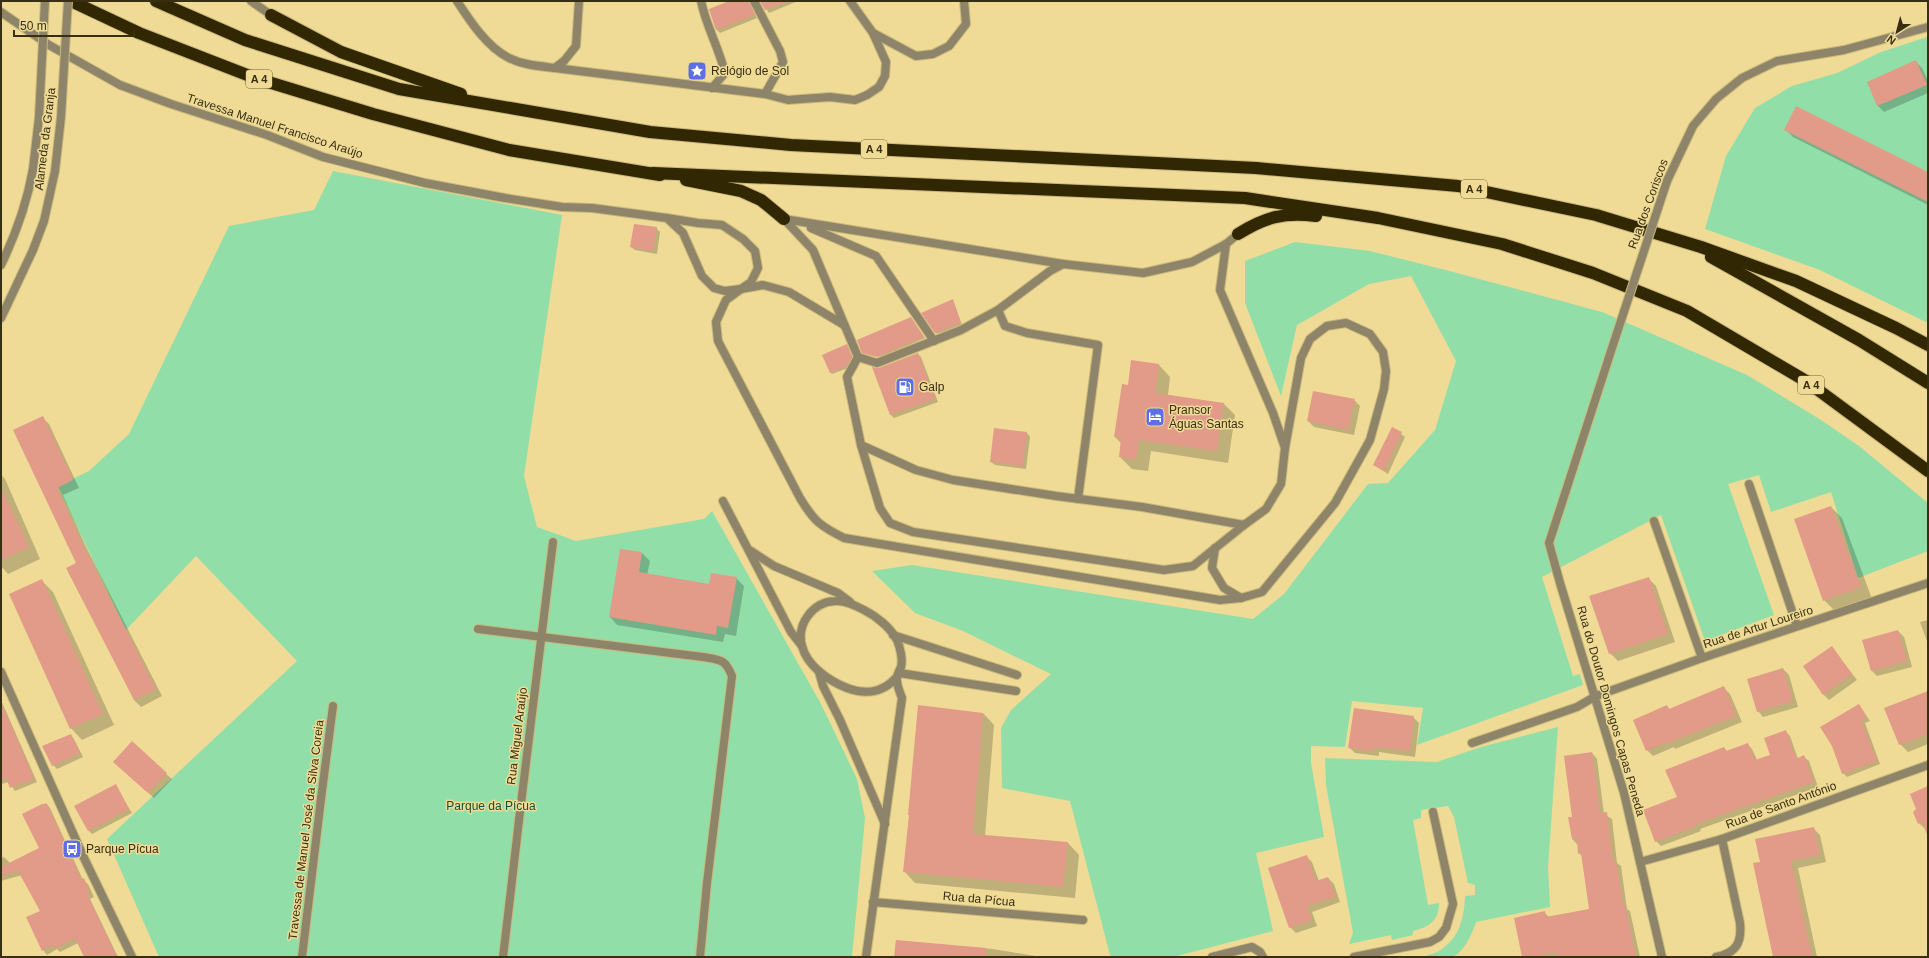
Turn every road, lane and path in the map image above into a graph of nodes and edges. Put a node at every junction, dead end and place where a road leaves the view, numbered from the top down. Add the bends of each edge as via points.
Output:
1 (45, 1) edge
2 (68, 1) edge
3 (71, 1) edge
4 (156, 1) edge
5 (251, 1) edge
6 (457, 1) edge
7 (579, 1) edge
8 (701, 1) edge
9 (754, 1) edge
10 (850, 1) edge
11 (964, 1) edge
12 (1, 12) edge
13 (271, 16) joint
14 (1928, 27) edge
15 (873, 33) junction
16 (555, 68) junction
17 (712, 88) junction
18 (765, 94) junction
19 (495, 106) junction
20 (653, 173) junction
21 (667, 218) junction
22 (1378, 218) junction
23 (784, 219) junction
24 (1238, 234) joint
25 (1686, 242) junction
26 (1226, 244) junction
27 (1063, 264) junction
28 (1, 265) edge
29 (741, 289) junction
30 (998, 310) junction
31 (1, 318) edge
32 (844, 325) junction
33 (934, 341) junction
34 (1928, 345) edge
35 (858, 357) junction
36 (1928, 383) edge
37 (861, 446) junction
38 (1285, 448) junction
39 (1928, 471) edge
40 (1749, 484) dead end
41 (1078, 499) junction
42 (723, 501) dead end
43 (1654, 521) dead end
44 (1244, 525) junction
45 (553, 542) dead end
46 (1549, 543) joint
47 (1215, 548) junction
48 (750, 550) junction
49 (1928, 583) edge
50 (1241, 598) junction
51 (852, 604) junction
52 (1797, 626) junction
53 (478, 629) dead end
54 (893, 635) junction
55 (541, 636) junction
56 (802, 646) junction
57 (1702, 658) junction
58 (1, 672) edge
59 (819, 672) junction
60 (1016, 675) dead end
61 (898, 676) junction
62 (1016, 691) dead end
63 (1596, 696) junction
64 (333, 706) dead end
65 (1472, 743) dead end
66 (1928, 766) edge
67 (1433, 812) dead end
68 (885, 824) junction
69 (1722, 839) junction
70 (1640, 862) junction
71 (873, 902) junction
72 (1083, 920) dead end
73 (132, 957) edge
74 (302, 957) edge
75 (503, 957) edge
76 (700, 957) edge
77 (866, 957) edge
78 (1212, 957) edge
79 (1263, 957) edge
80 (1354, 957) edge
81 (1662, 957) edge
82 (1716, 957) edge

1 - 28 street, Alameda da Granja, bridge via 39,117 33,169 28,197
2 - 31 street, Alameda da Granja, bridge via 55,171 44,221
3 - 20 highway, A 4 via 139,33 255,78 374,114 509,150
4 - 19 highway, A 4 via 245,40 358,78 399,89
5 - 13 street
6 - 16 street via 488,42 509,58 533,66
7 - 16 street via 576,46
8 - 17 street via 704,17 721,54 725,73
9 - 18 street via 780,51 783,62
10 - 15 street
11 - 15 street via 966,24 949,46 933,54 916,56
12 - 21 street, Travessa Manuel Francisco Araújo via 49,45 120,85 267,135 323,157 425,183 562,207 592,208
13 - 19 highway via 341,52
14 - 46 street, Rua dos Coriscos, bridge via 1844,50 1777,61 1742,78 1716,99 1693,126 1667,180
15 - 18 street via 886,62 885,76 879,87 867,96 855,100 830,97 788,100
16 - 17 street
17 - 18 street
19 - 25 highway, A 4 via 650,132 791,145 1256,168 1458,186 1596,215
20 - 22 highway, A 4 via 1246,198
20 - 23 highway via 741,191 761,200
21 - 29 street via 683,233 702,276 714,288 725,291
21 - 29 street, Travessa Manuel Francisco Araújo via 722,225 744,239 755,251 758,268 751,282
22 - 24 highway via 1357,221 1302,214 1276,215 1255,223
22 - 39 highway, A 4 via 1502,244 1593,273 1687,311 1806,381
23 - 27 street
23 - 32 street via 813,250
23 - 33 street via 819,230 876,256
24 - 26 street
25 - 34 highway, A 4 via 1796,281
25 - 36 highway, A 4 via 1859,340
26 - 27 street via 1192,262 1144,273
26 - 38 street via 1220,290 1273,413
27 - 30 street
29 - 32 street via 763,285 790,292
29 - 50 street, Travessa Manuel Francisco Araújo via 726,300 716,322 718,341 800,498 811,517 824,528 844,538 1220,600
30 - 33 street
30 - 41 street via 1005,326 1027,333 1098,345
32 - 35 street
33 - 35 street via 877,363
35 - 37 street, Travessa Manuel Francisco Araújo via 846,377
37 - 41 street via 916,470 953,480
37 - 47 street, Travessa Manuel Francisco Araújo via 880,508 890,523 913,532 1164,570 1193,566
38 - 44 street, Travessa Manuel Francisco Araújo via 1281,484 1266,509
38 - 50 street, Travessa Manuel Francisco Araújo via 1301,358 1310,339 1327,326 1346,323 1370,334 1383,352 1386,370 1384,389 1370,440 1335,503 1262,592
40 - 52 street
41 - 44 street
42 - 48 street
43 - 57 street
44 - 47 street, Travessa Manuel Francisco Araújo
45 - 55 street, Rua Miguel Araújo
46 - 63 street, Rua do Doutor Domingos Capas Peneda
47 - 50 street via 1212,568 1224,588
48 - 51 street via 774,566 838,593
48 - 56 street via 791,632
49 - 52 street, Rua de Artur Loureiro
51 - 54 street via 872,614
51 - 56 street via 836,600 823,603 814,610 803,624
52 - 57 street, Rua de Artur Loureiro
53 - 55 street
54 - 60 street
54 - 61 street via 901,654 902,664
55 - 75 street, Rua Miguel Araújo
55 - 76 street via 704,657 727,664 732,676
56 - 59 street
57 - 63 street, Rua de Artur Loureiro
58 - 73 street via 84,858
59 - 61 street via 837,683 866,693 881,691
59 - 68 street
61 - 62 street
61 - 68 street via 902,698
63 - 65 street, Rua de Artur Loureiro via 1577,707
63 - 70 street, Rua do Doutor Domingos Capas Peneda via 1624,793
64 - 74 street, Travessa de Manuel José da Silva Coreia
66 - 69 street, Rua de Santo António
67 - 80 street via 1453,904 1446,928 1439,937 1430,942
68 - 71 street
69 - 70 street, Rua de Santo António
69 - 82 street via 1742,936 1736,948
70 - 81 street, Rua do Doutor Domingos Capas Peneda
71 - 72 street, Rua da Pícua
71 - 77 street
78 - 79 street via 1252,947

